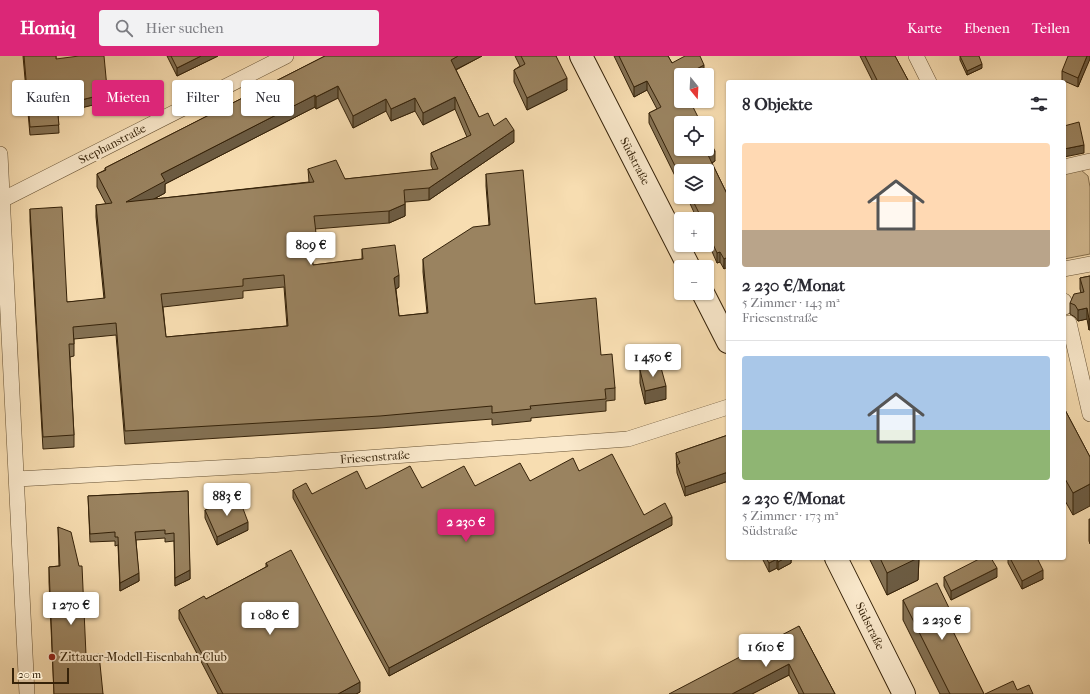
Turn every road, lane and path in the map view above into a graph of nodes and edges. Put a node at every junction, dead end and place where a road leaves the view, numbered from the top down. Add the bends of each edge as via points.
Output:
1 (286, 56) edge
2 (581, 56) edge
3 (916, 56) edge
4 (928, 80) edge
5 (0, 154) edge
6 (1090, 161) edge
7 (1066, 167) edge
8 (2, 200) junction
9 (685, 260) edge
10 (1090, 264) edge
11 (1066, 269) edge
12 (707, 300) edge
13 (1069, 323) dead end
14 (726, 338) edge
15 (726, 408) edge
16 (1090, 414) edge
17 (17, 479) junction
18 (837, 560) edge
19 (27, 694) edge
20 (904, 694) edge

1 - 8 street, Stephanstraße
2 - 9 main road, Südstraße
3 - 4 street
5 - 8 street
6 - 7 street
8 - 17 street
10 - 11 street
12 - 14 main road
13 - 16 street
15 - 17 street, Friesenstraße via 628,439 269,465
17 - 19 street
18 - 20 main road, Südstraße

